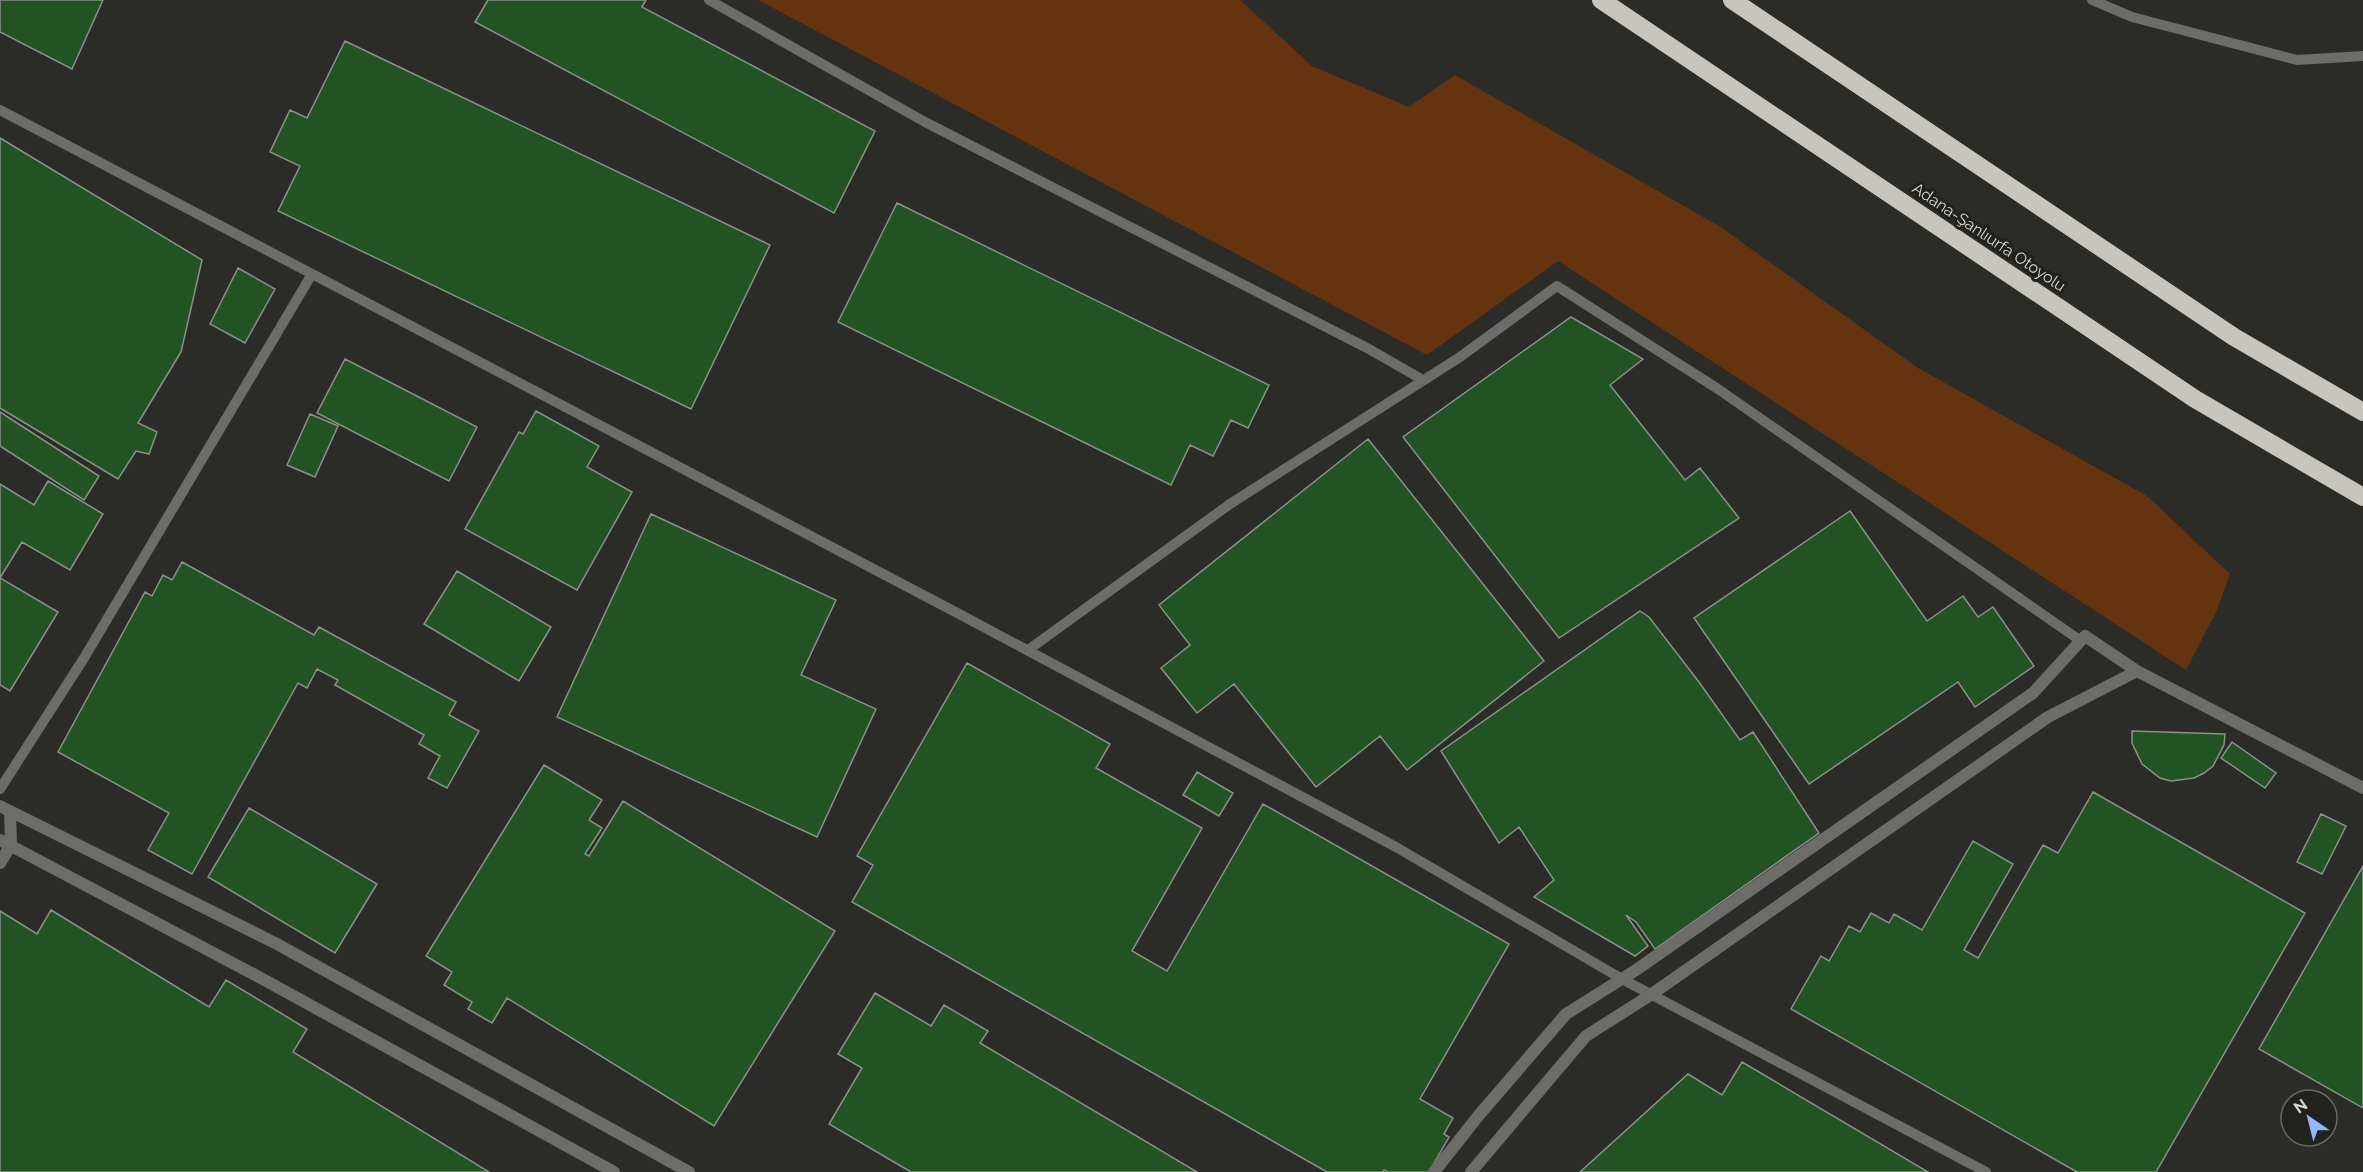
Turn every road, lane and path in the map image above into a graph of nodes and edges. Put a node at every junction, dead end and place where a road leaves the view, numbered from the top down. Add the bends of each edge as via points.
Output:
1 (710, 0) edge
2 (1601, 0) edge
3 (1732, 0) edge
4 (2092, 0) edge
5 (2363, 56) edge
6 (0, 110) edge
7 (312, 274) junction
8 (1423, 380) junction
9 (2363, 412) edge
10 (2363, 497) edge
11 (2083, 639) junction
12 (1028, 650) junction
13 (2137, 671) junction
14 (2363, 788) edge
15 (0, 789) edge
16 (5, 808) edge
17 (5, 842) edge
18 (0, 863) edge
19 (1622, 979) junction
20 (1652, 994) junction
21 (614, 1172) edge
22 (689, 1172) edge
23 (1434, 1172) edge
24 (1472, 1172) edge
25 (1986, 1172) edge

1 - 8 lane via 925,122
2 - 10 highway, Adana-Şanlıurfa Otoyolu via 2195,399
3 - 9 highway via 2234,337
4 - 5 lane via 2133,17 2297,60
6 - 7 lane
7 - 12 lane
7 - 15 lane via 84,658
8 - 11 lane via 1557,286 1718,389
8 - 12 lane via 1230,504
11 - 13 street
11 - 19 street via 2033,693
12 - 19 lane via 1396,847
13 - 14 street
13 - 20 street via 2048,717
16 - 17 street
16 - 22 street via 277,944
17 - 18 street
17 - 21 street
19 - 20 lane
19 - 23 street via 1566,1014
20 - 24 street via 1586,1036
20 - 25 lane

